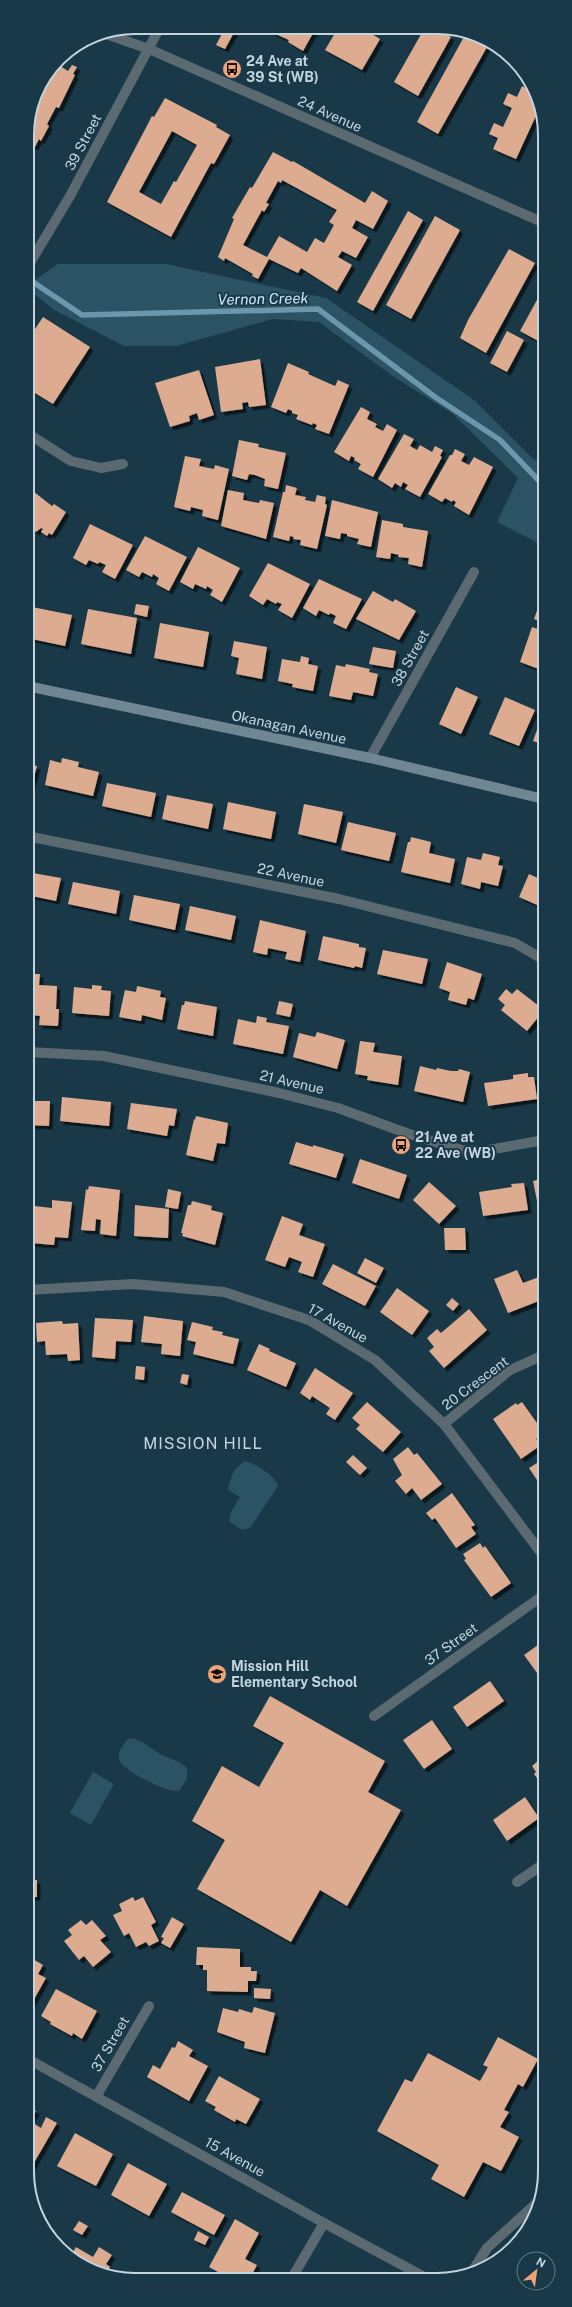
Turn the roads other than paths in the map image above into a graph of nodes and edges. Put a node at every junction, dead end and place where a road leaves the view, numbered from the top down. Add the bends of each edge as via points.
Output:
1 (156, 34) edge
2 (113, 36) edge
3 (149, 49) junction
4 (538, 220) edge
5 (34, 256) edge
6 (34, 437) edge
7 (123, 464) dead end
8 (474, 572) dead end
9 (34, 687) edge
10 (370, 758) junction
11 (538, 798) edge
12 (34, 837) edge
13 (538, 956) edge
14 (34, 1052) edge
15 (538, 1141) edge
16 (34, 1290) edge
17 (538, 1358) edge
18 (444, 1424) junction
19 (538, 1549) edge
20 (538, 1599) edge
21 (374, 1716) dead end
22 (538, 1868) edge
23 (517, 1882) dead end
24 (149, 2006) dead end
25 (34, 2062) edge
26 (96, 2097) junction
27 (531, 2208) edge
28 (324, 2224) junction
29 (476, 2265) edge
30 (295, 2273) edge
31 (417, 2273) edge

1 - 3 street, 39 Street
2 - 3 street, 24 Avenue
3 - 4 street, 24 Avenue
3 - 5 street, 39 Street via 70,196
6 - 7 street via 71,461 101,468
8 - 10 street, 38 Street
9 - 10 street, Okanagan Avenue
10 - 11 street, Okanagan Avenue
12 - 13 street, 22 Avenue via 339,900 515,943
14 - 15 street, 21 Avenue via 104,1056 279,1093 338,1108 462,1150 483,1151
16 - 18 street, 17 Avenue via 133,1284 224,1292 309,1320 375,1360
17 - 18 street, 20 Crescent via 510,1370
18 - 19 street, 17 Avenue
20 - 21 street, 37 Street
22 - 23 street
24 - 26 street, 37 Street
25 - 26 street, 15 Avenue
26 - 28 street, 15 Avenue
27 - 29 street via 487,2248
28 - 30 street
28 - 31 street, 15 Avenue

